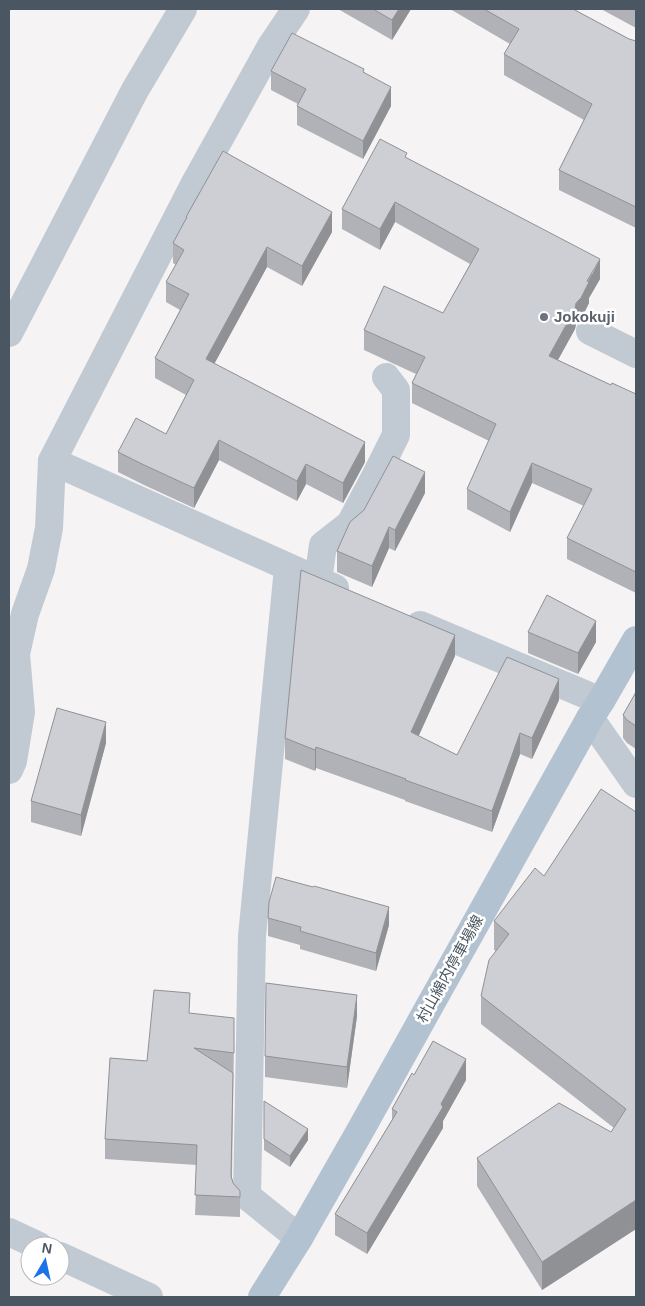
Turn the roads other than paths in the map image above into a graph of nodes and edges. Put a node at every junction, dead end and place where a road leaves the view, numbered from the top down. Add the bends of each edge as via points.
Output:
1 (183, 9) edge
2 (296, 9) edge
3 (590, 331) dead end
4 (9, 334) edge
5 (636, 354) edge
6 (386, 378) dead end
7 (52, 460) junction
8 (288, 568) junction
9 (318, 581) junction
10 (355, 597) edge
11 (400, 616) edge
12 (636, 640) edge
13 (595, 710) junction
14 (9, 770) edge
15 (636, 784) edge
16 (299, 1238) junction
17 (70, 1261) edge
18 (149, 1297) edge
19 (262, 1297) edge

1 - 4 street via 135,90
2 - 7 street via 271,46 195,183
3 - 5 street
6 - 9 street via 396,390 396,435 350,524 323,545
7 - 8 street
7 - 14 street via 49,528 41,569 25,614 16,654 21,712
8 - 9 street
8 - 16 street via 252,936 247,1196
9 - 10 street
11 - 13 street
12 - 13 main road, 村山綿内停車場線
13 - 15 street
13 - 16 main road, 村山綿内停車場線
16 - 19 main road, 村山綿内停車場線
17 - 18 street

